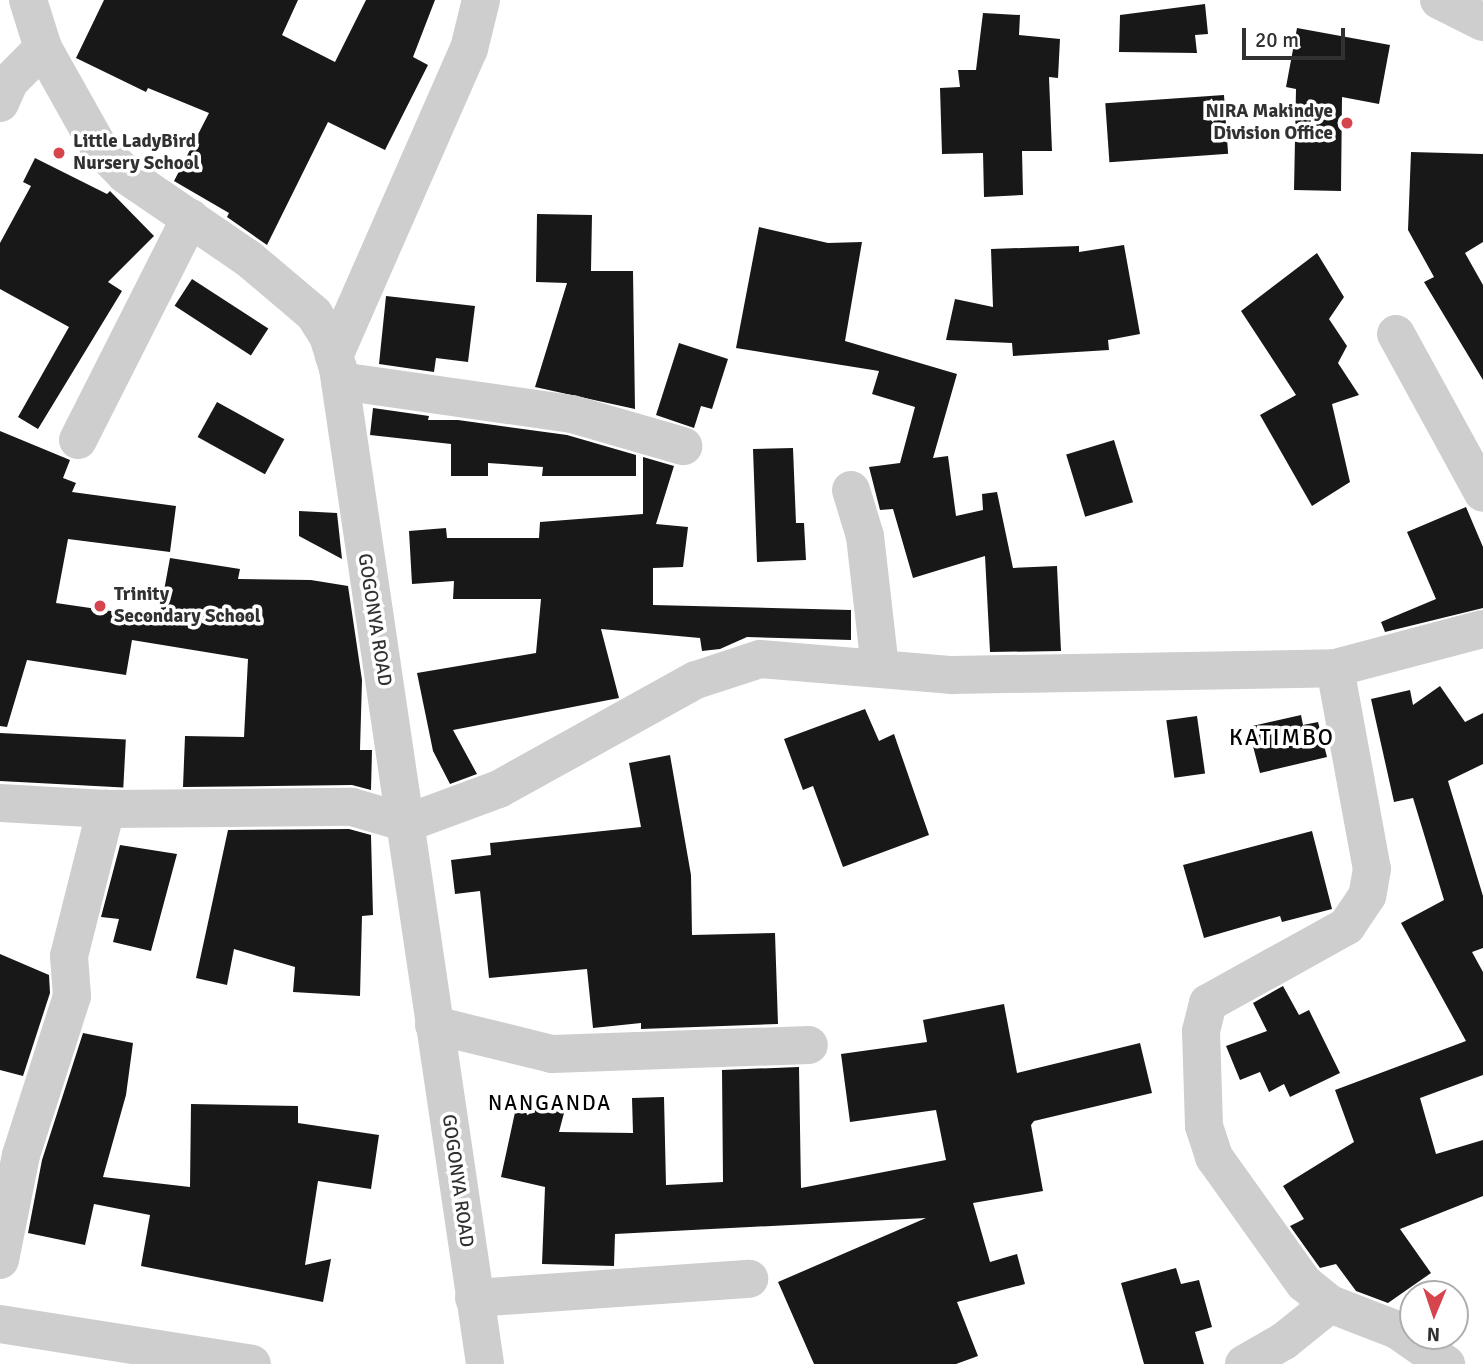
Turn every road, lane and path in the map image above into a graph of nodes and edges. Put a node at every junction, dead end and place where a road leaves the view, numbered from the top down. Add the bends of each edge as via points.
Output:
1 (28, 0) edge
2 (481, 0) edge
3 (1439, 0) edge
4 (1483, 22) edge
5 (43, 48) junction
6 (0, 103) edge
7 (190, 218) junction
8 (1396, 334) dead end
9 (337, 368) junction
10 (78, 440) dead end
11 (684, 446) dead end
12 (851, 490) dead end
13 (1483, 493) edge
14 (1483, 629) edge
15 (880, 668) junction
16 (1335, 668) junction
17 (0, 803) edge
18 (106, 809) junction
19 (407, 823) junction
20 (434, 1026) junction
21 (809, 1045) dead end
22 (0, 1260) edge
23 (749, 1279) dead end
24 (474, 1298) junction
25 (1330, 1304) junction
26 (0, 1324) edge
27 (253, 1364) edge
28 (485, 1364) edge
29 (1244, 1364) edge
30 (1446, 1364) edge

1 - 5 street, GOGONYA ROAD
2 - 9 street via 469,49
3 - 4 street
5 - 6 street via 10,81
5 - 7 street, GOGONYA ROAD via 98,146 126,175
7 - 9 street, GOGONYA ROAD via 249,259 314,314
7 - 10 street
8 - 13 street
9 - 11 street via 572,414
9 - 19 street, GOGONYA ROAD
12 - 15 street via 865,536
14 - 16 street
15 - 16 street via 965,676
15 - 19 street via 760,659 747,663 696,680 499,789
16 - 25 street via 1372,869 1367,896 1347,926 1208,1003 1201,1044 1203,1126 1214,1157 1304,1283
17 - 18 street
18 - 19 street via 352,807
18 - 22 street via 69,957 72,996 21,1155
19 - 20 street, GOGONYA ROAD
20 - 21 street via 552,1054
20 - 24 street, GOGONYA ROAD
23 - 24 street
24 - 28 street, GOGONYA ROAD
25 - 29 street via 1284,1341
25 - 30 street via 1397,1330
26 - 27 street

